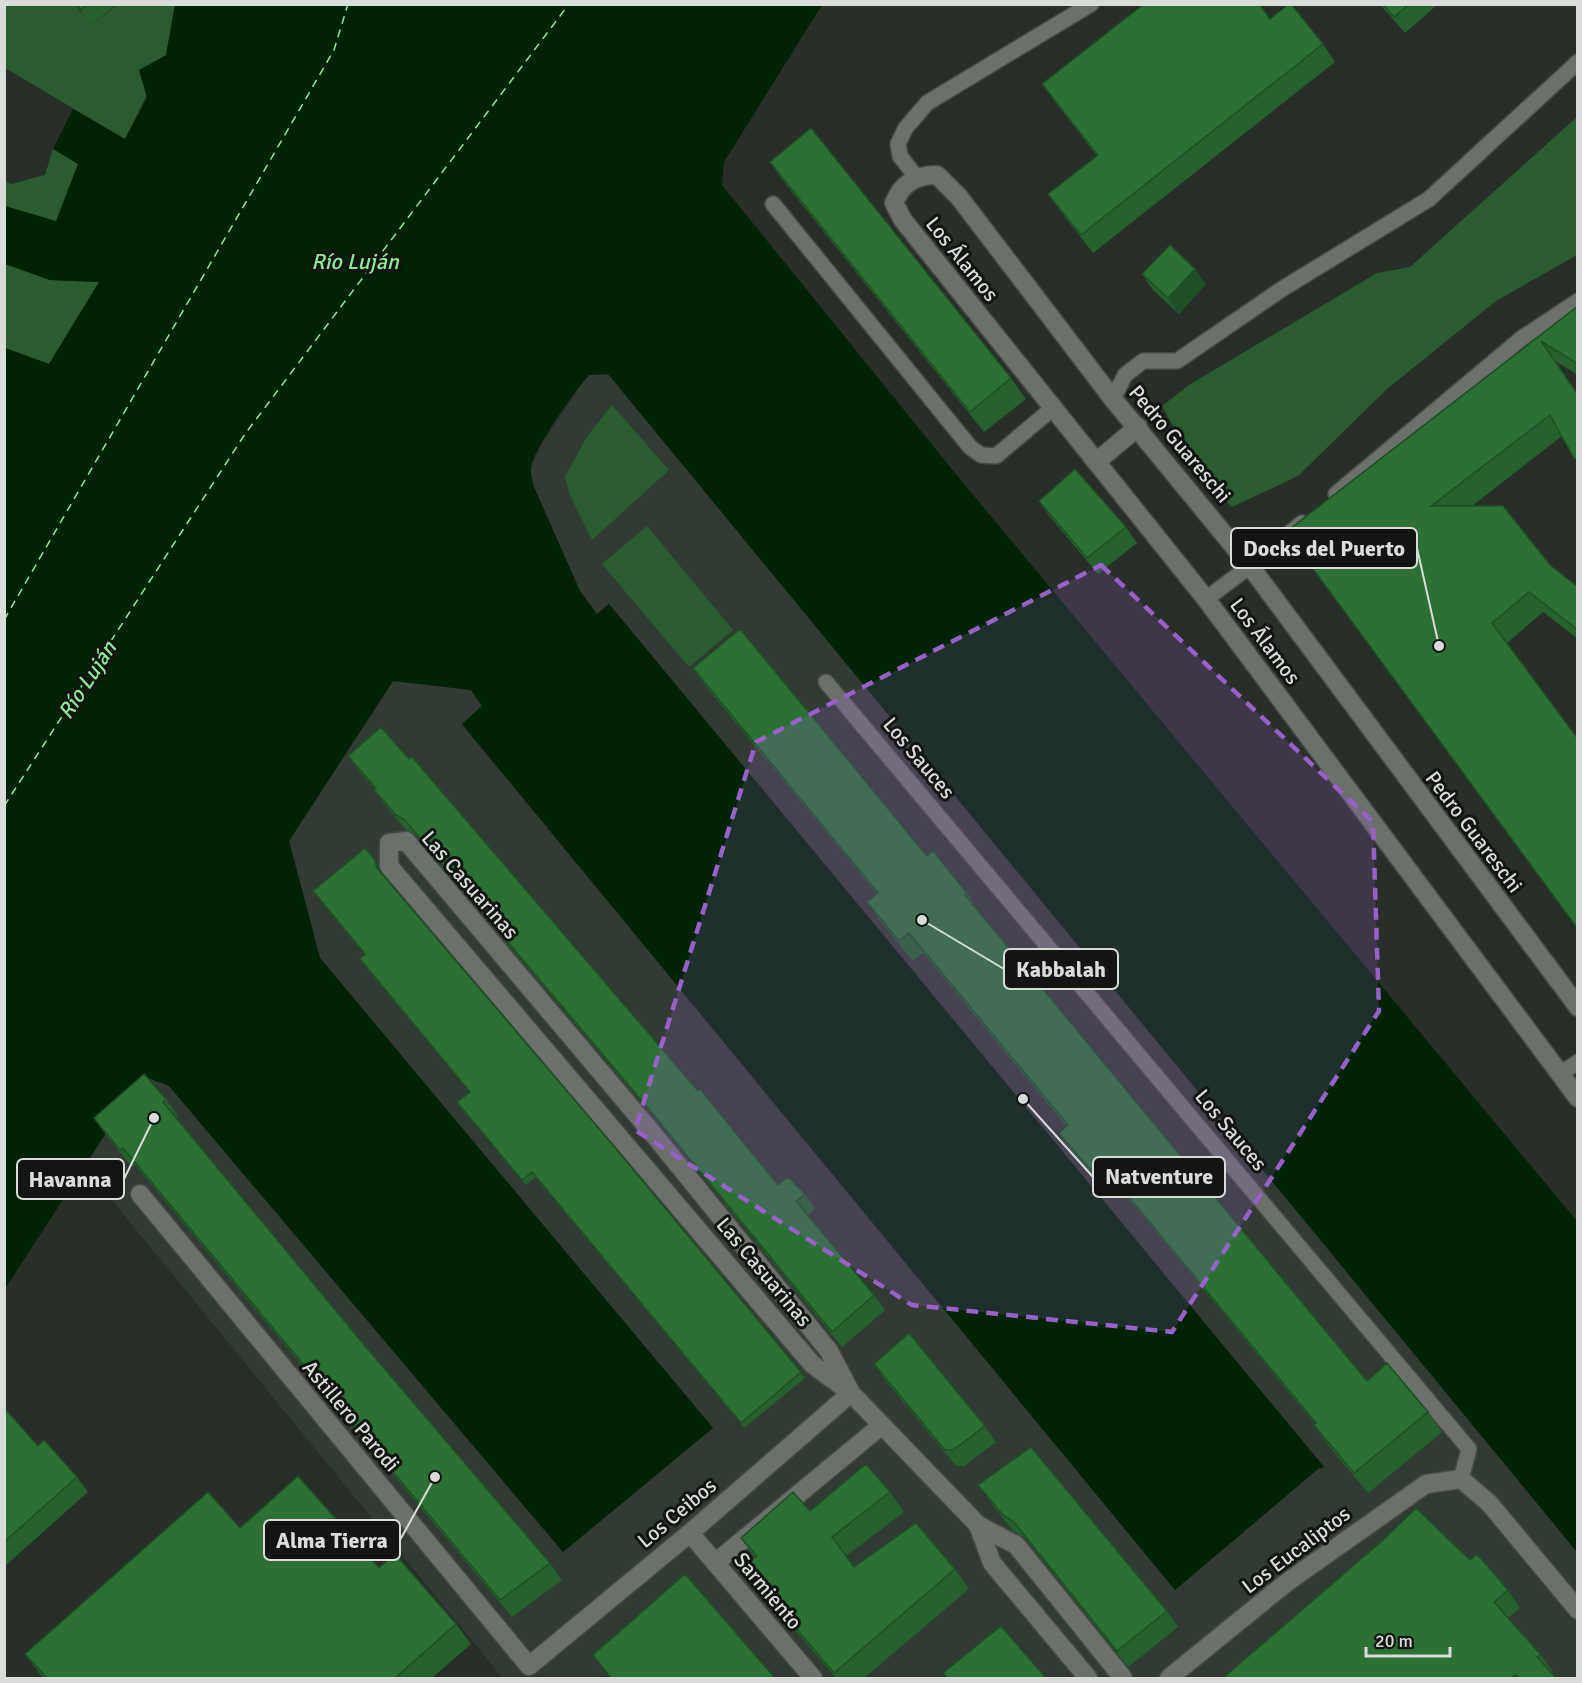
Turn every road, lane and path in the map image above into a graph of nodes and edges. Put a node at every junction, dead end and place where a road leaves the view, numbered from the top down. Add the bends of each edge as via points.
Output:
1 (1091, 4) edge
2 (1578, 62) edge
3 (917, 178) junction
4 (772, 204) dead end
5 (1578, 301) edge
6 (1113, 399) junction
7 (1053, 408) junction
8 (1138, 427) junction
9 (1096, 462) junction
10 (1251, 566) junction
11 (1206, 599) junction
12 (826, 682) dead end
13 (1578, 1007) edge
14 (1578, 1062) edge
15 (1560, 1074) junction
16 (1578, 1098) edge
17 (140, 1194) edge
18 (851, 1393) junction
19 (882, 1425) junction
20 (1461, 1479) junction
21 (978, 1525) junction
22 (690, 1533) junction
23 (715, 1563) junction
24 (1578, 1610) edge
25 (527, 1672) edge
26 (813, 1678) edge
27 (1088, 1678) edge
28 (1123, 1678) edge
29 (1168, 1678) edge

1 - 3 lane via 927,103 898,144 900,156
2 - 6 lane via 1429,199 1282,289 1177,361 1143,361 1125,375
3 - 6 street, Pedro Guareschi via 937,176 959,197
3 - 7 street, Los Álamos via 899,190 894,203 903,220
4 - 7 lane via 970,447 981,455 996,456
5 - 10 lane via 1522,338
6 - 8 street, Pedro Guareschi
7 - 9 street, Los Álamos
8 - 9 street
8 - 10 street, Pedro Guareschi
9 - 11 street, Los Álamos
10 - 11 lane
10 - 13 street, Pedro Guareschi
11 - 15 street, Los Álamos
12 - 20 lane, Los Sauces via 1469,1449
14 - 15 lane
15 - 16 street, Los Álamos
17 - 25 street, Astillero Parodi
18 - 18 street, Las Casuarinas via 829,1352 639,1118 406,841 389,843 389,866 812,1364
18 - 19 street, Las Casuarinas
18 - 22 street, Los Ceibos
19 - 21 street, Las Casuarinas
19 - 23 street
20 - 24 street via 1489,1503
20 - 29 street, Los Eucaliptos via 1426,1484 1286,1582
21 - 27 street, Las Casuarinas via 992,1563
21 - 28 street, Las Casuarinas via 1016,1545
22 - 23 street, Sarmiento
22 - 25 street, Los Ceibos
23 - 26 street, Sarmiento

